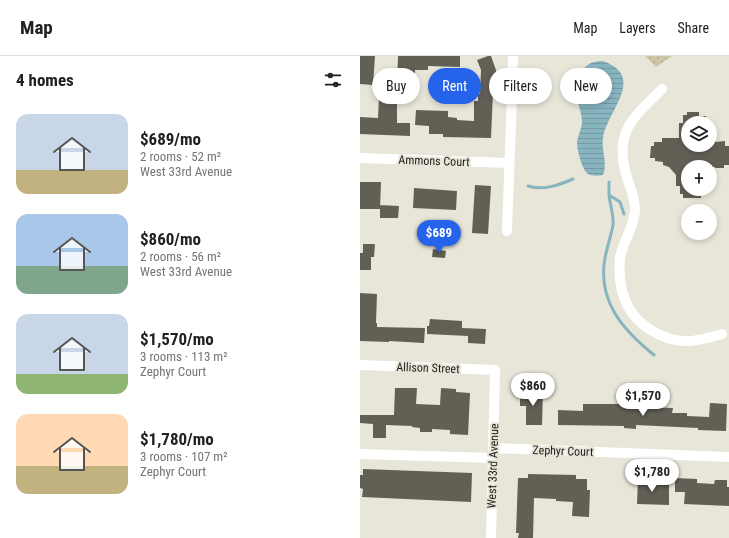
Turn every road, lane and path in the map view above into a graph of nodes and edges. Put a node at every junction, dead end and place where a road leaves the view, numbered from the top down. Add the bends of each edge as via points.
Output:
1 (514, 56) edge
2 (662, 89) dead end
3 (360, 158) edge
4 (509, 163) junction
5 (507, 231) dead end
6 (722, 334) dead end
7 (360, 365) edge
8 (495, 370) joint
9 (493, 453) junction
10 (360, 454) edge
11 (729, 457) edge
12 (491, 538) edge

1 - 4 street
2 - 6 street via 638,112 626,130 622,146 623,162 635,210 621,256 621,289 627,305 637,319 664,337 683,342 699,341
3 - 4 street, Ammons Court
4 - 5 street
7 - 8 street, Allison Street
8 - 9 street, West 33rd Avenue
9 - 10 street, Zephyr Court
9 - 11 street, Zephyr Court
9 - 12 street, West 33rd Avenue

